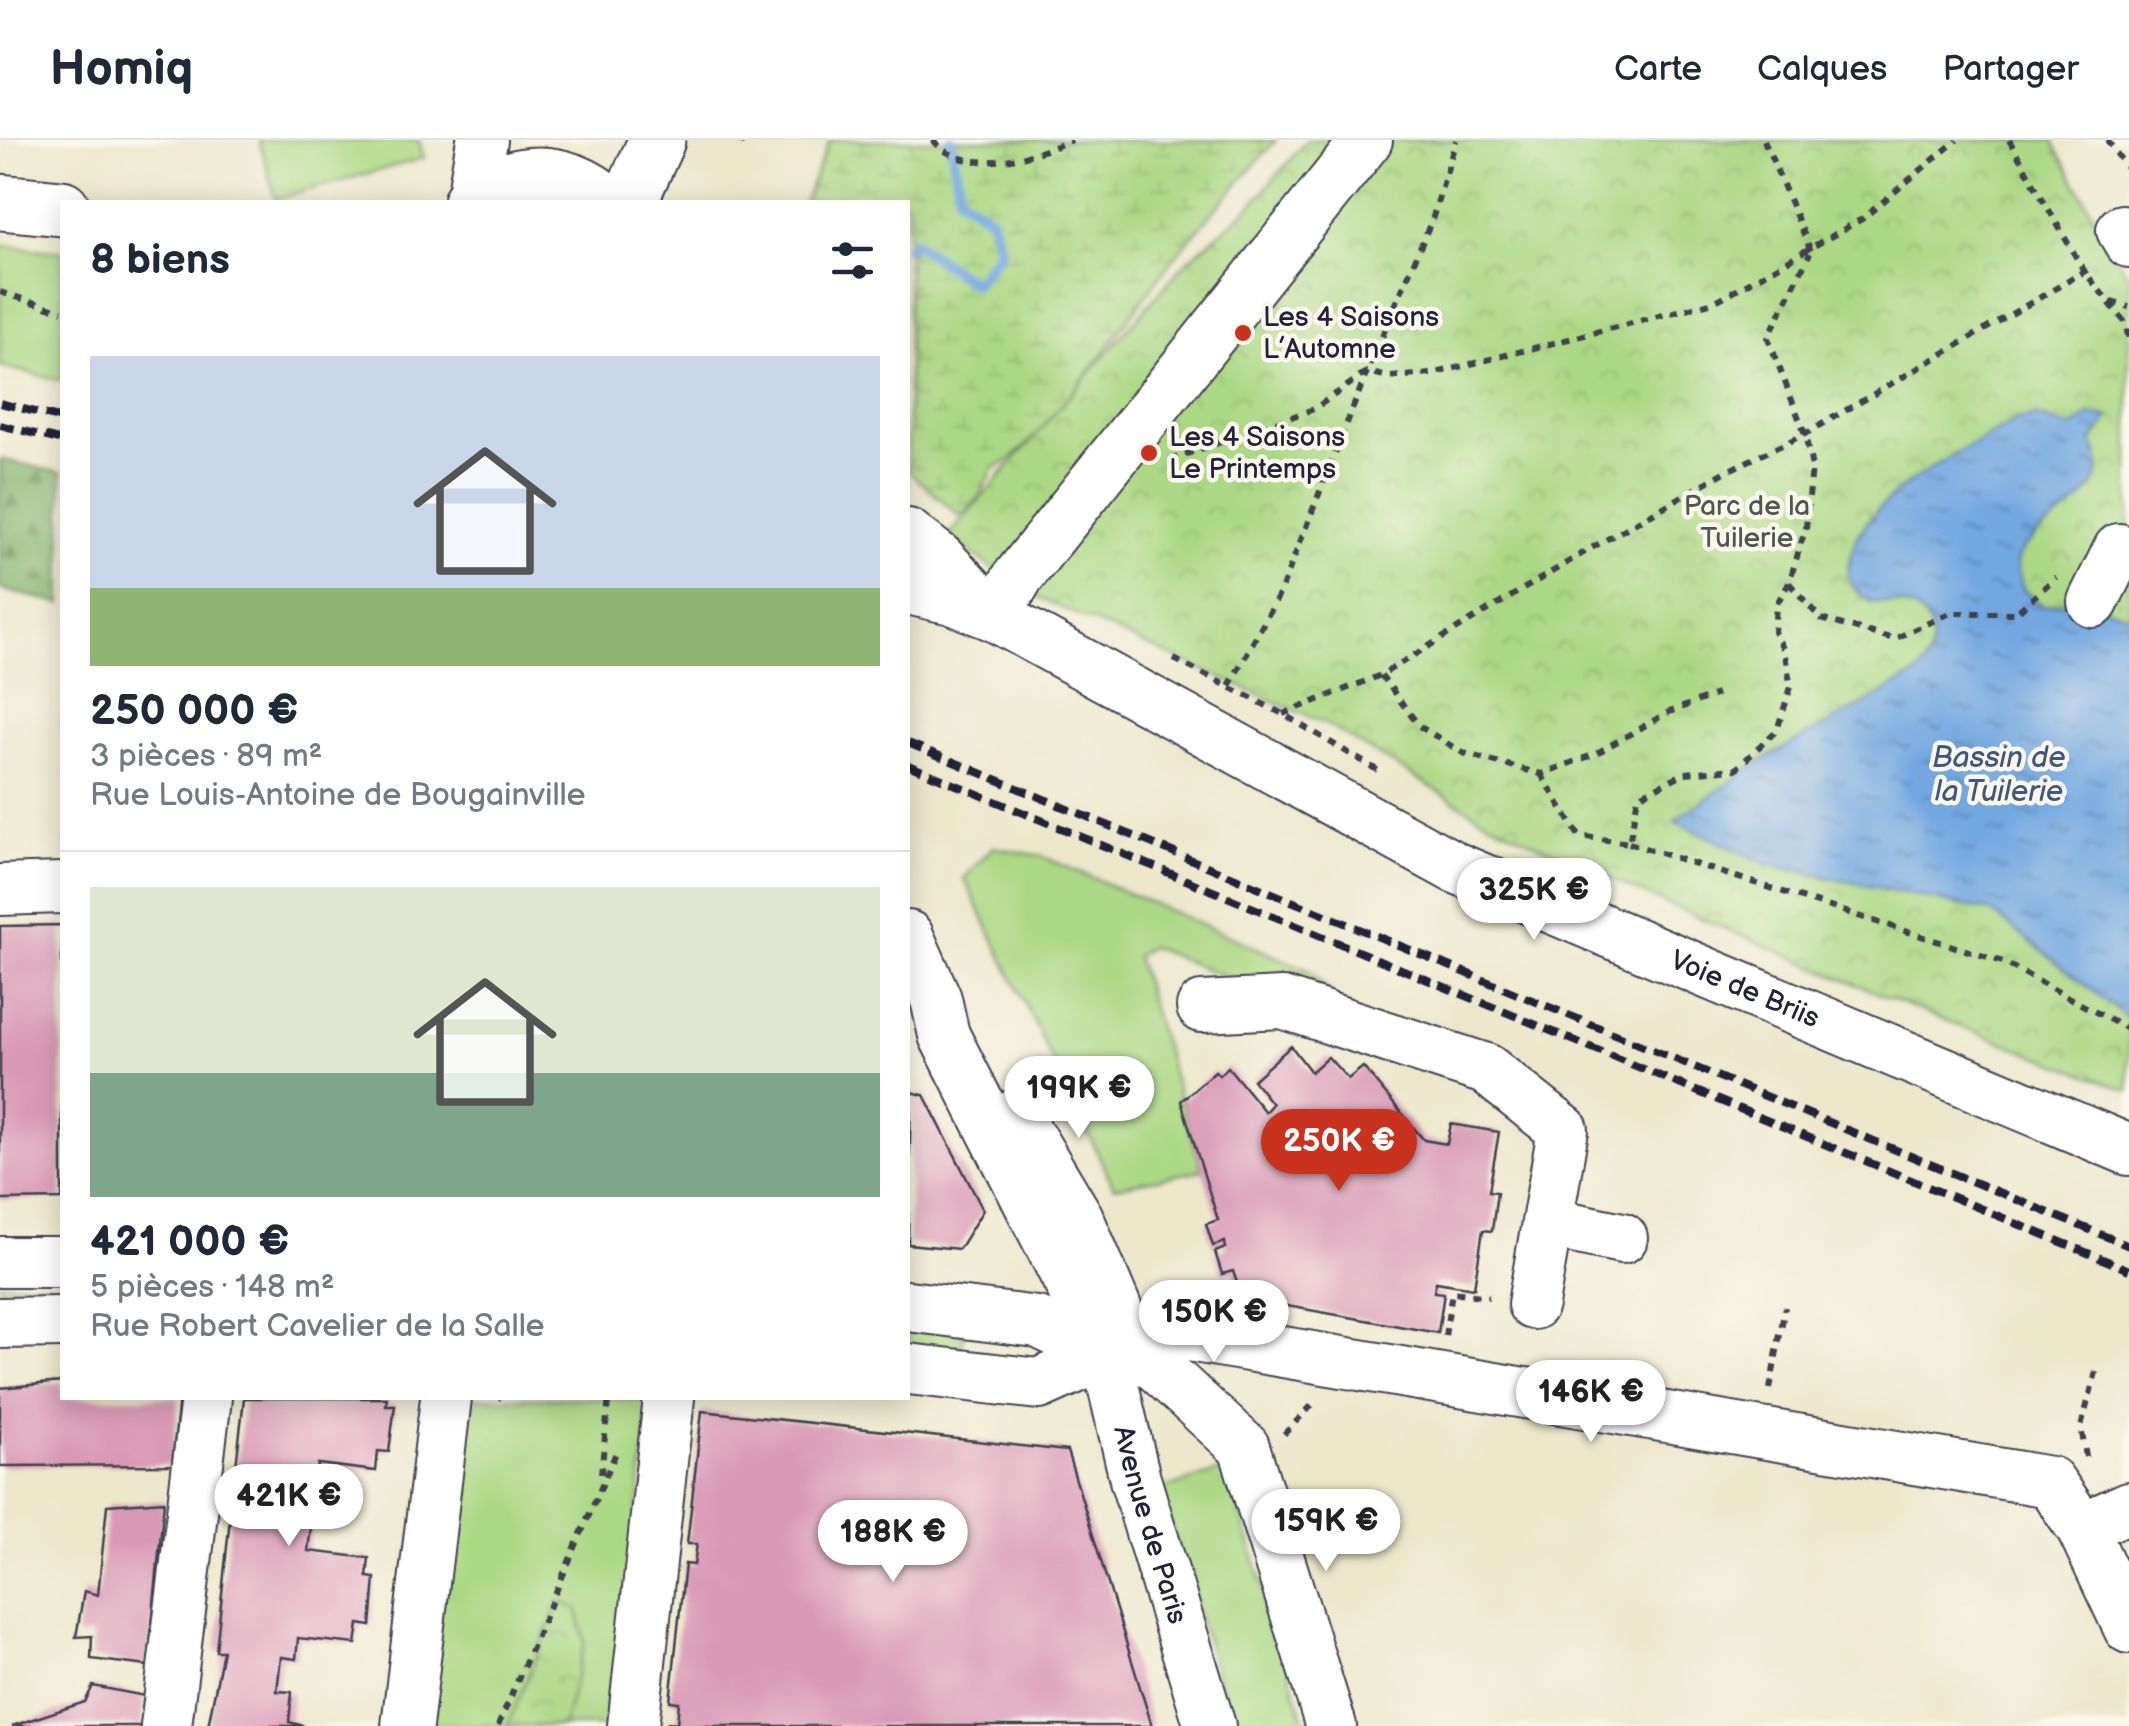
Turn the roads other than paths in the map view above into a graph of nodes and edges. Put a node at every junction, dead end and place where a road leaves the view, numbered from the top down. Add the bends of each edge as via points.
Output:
1 (482, 140) edge
2 (657, 140) edge
3 (1367, 140) edge
4 (561, 152) edge
5 (471, 200) edge
6 (472, 200) edge
7 (603, 200) edge
8 (630, 200) edge
9 (0, 202) edge
10 (60, 208) edge
11 (910, 536) edge
12 (2118, 549) dead end
13 (910, 590) edge
14 (2093, 602) dead end
15 (995, 616) junction
16 (60, 888) edge
17 (0, 890) edge
18 (910, 941) edge
19 (1202, 1006) dead end
20 (2129, 1150) edge
21 (1549, 1222) junction
22 (1622, 1238) dead end
23 (0, 1262) edge
24 (60, 1262) edge
25 (1533, 1304) dead end
26 (910, 1306) edge
27 (60, 1322) edge
28 (0, 1323) edge
29 (1118, 1349) junction
30 (910, 1368) edge
31 (206, 1400) edge
32 (446, 1400) edge
33 (669, 1400) edge
34 (2129, 1507) edge
35 (2082, 1528) junction
36 (2117, 1567) edge
37 (2129, 1628) edge
38 (166, 1726) edge
39 (406, 1726) edge
40 (633, 1726) edge
41 (1210, 1726) edge
42 (1331, 1726) edge

1 - 5 street
2 - 8 main road
3 - 15 street via 1018,577
4 - 6 main road
4 - 7 main road
9 - 10 main road
11 - 15 street, Voie de Briis
12 - 14 street
13 - 15 street, Voie de Briis
15 - 20 street, Voie de Briis via 1454,867
16 - 17 street
18 - 29 street, Avenue de Paris via 944,1035
19 - 21 street via 1282,1002 1486,1069 1564,1130
21 - 22 street
21 - 25 street
23 - 24 street
26 - 29 street via 1037,1322
27 - 28 street
29 - 30 street via 1039,1384
29 - 35 street via 1171,1333 2050,1482
29 - 41 street, Avenue de Paris via 1135,1479
29 - 42 street, Avenue de Paris via 1244,1446
31 - 38 street
32 - 39 street
33 - 40 street
34 - 35 street
35 - 36 street
36 - 37 street

